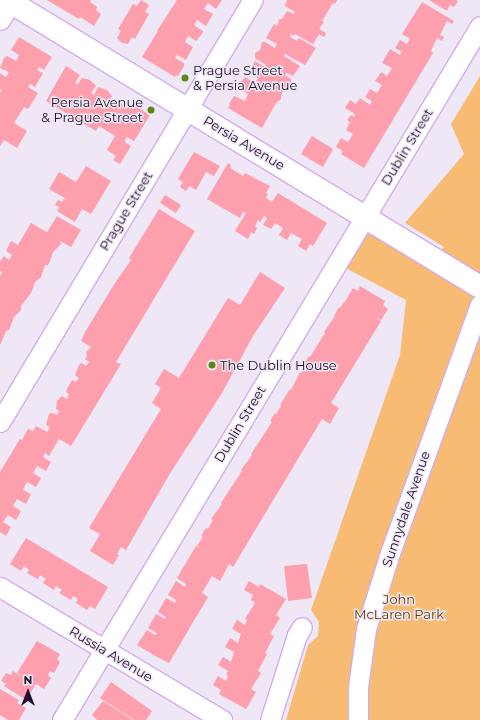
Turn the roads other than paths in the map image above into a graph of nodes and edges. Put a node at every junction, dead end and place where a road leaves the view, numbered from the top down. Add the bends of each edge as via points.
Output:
1 (252, 0) edge
2 (7, 5) edge
3 (480, 26) edge
4 (187, 108) junction
5 (365, 217) junction
6 (480, 286) edge
7 (480, 305) edge
8 (0, 422) edge
9 (0, 588) edge
10 (302, 627) dead end
11 (103, 650) junction
12 (62, 720) edge
13 (222, 720) edge
14 (270, 720) edge
15 (358, 720) edge

1 - 4 street, Prague Street
2 - 4 street, Persia Avenue
3 - 5 street, Dublin Street
4 - 5 street, Persia Avenue
4 - 8 street, Prague Street
5 - 6 street, Persia Avenue
5 - 11 street, Dublin Street
7 - 15 street, Sunnydale Avenue via 390,552 368,622 358,687
9 - 11 street, Russia Avenue
10 - 14 street via 297,635
11 - 12 street, Dublin Street
11 - 13 street, Russia Avenue

